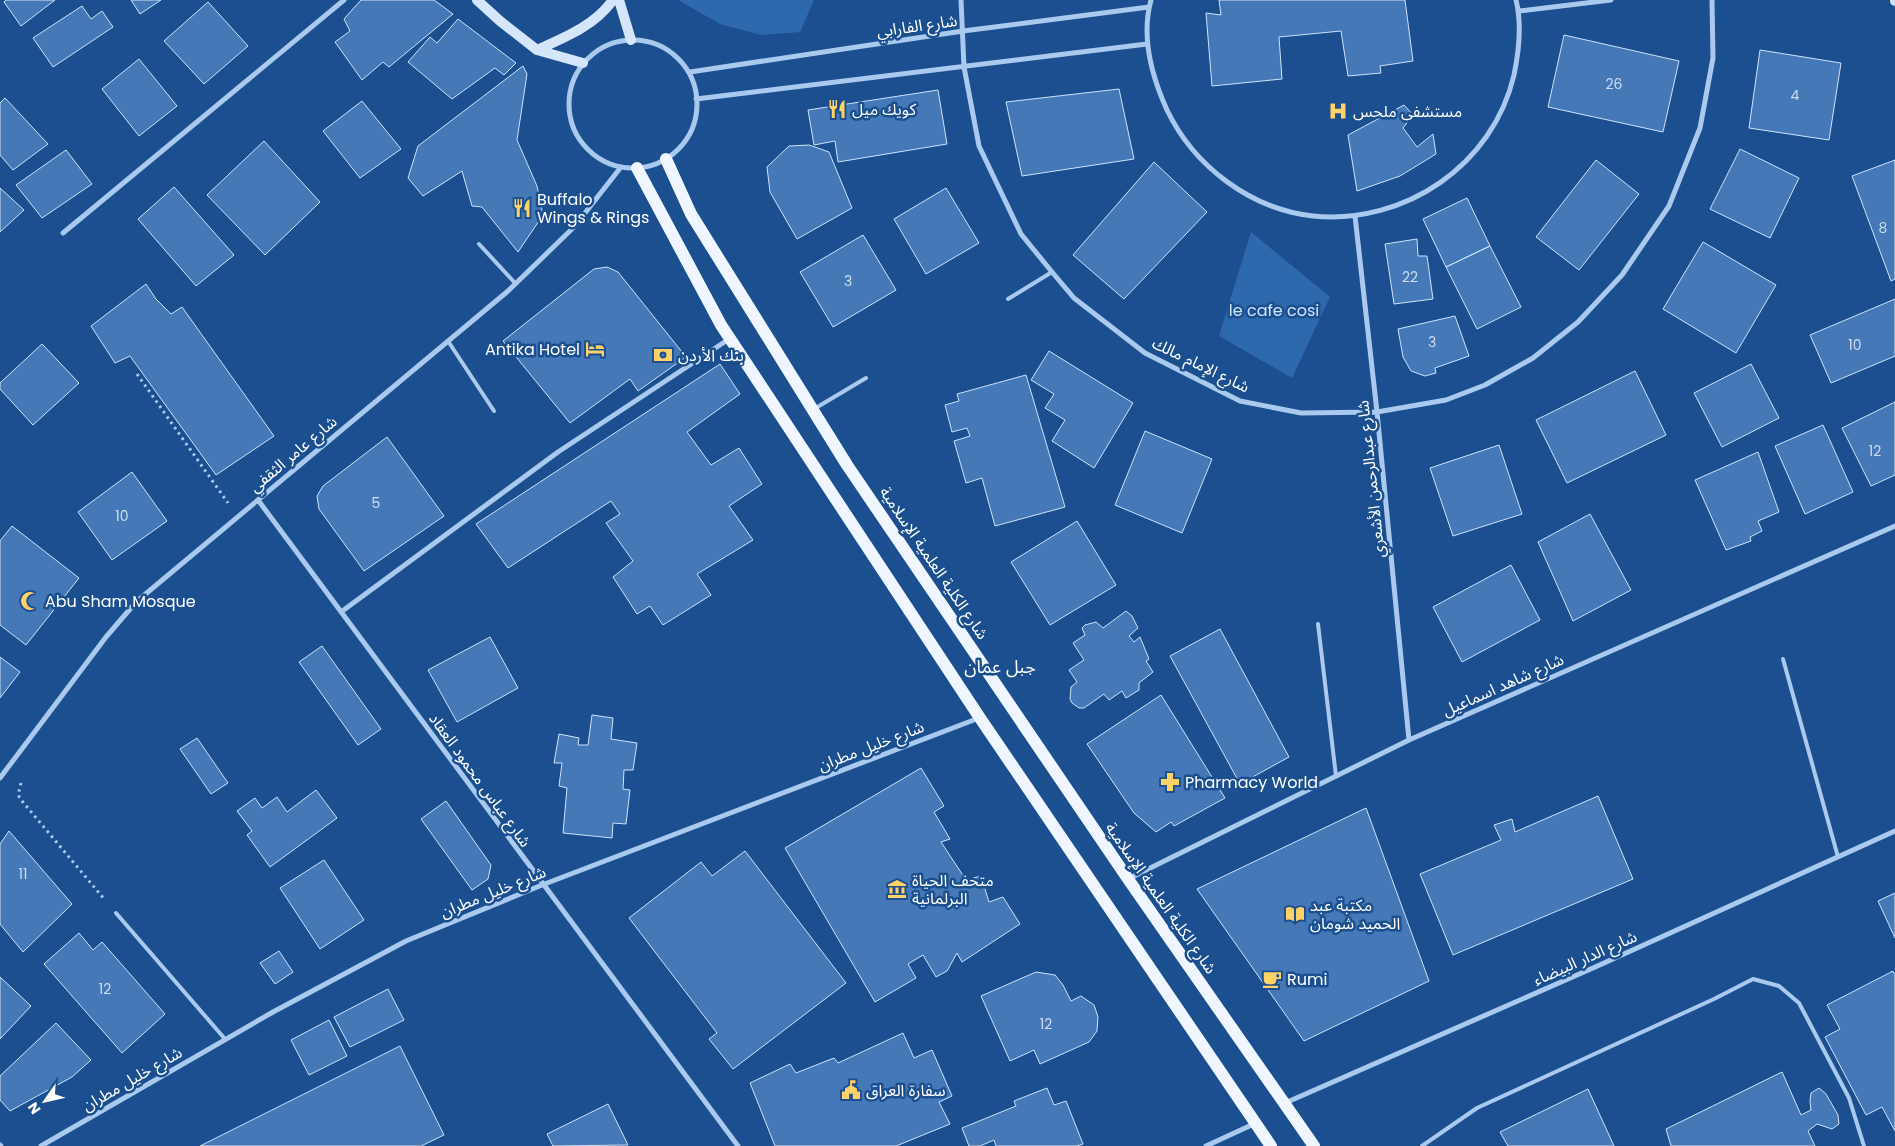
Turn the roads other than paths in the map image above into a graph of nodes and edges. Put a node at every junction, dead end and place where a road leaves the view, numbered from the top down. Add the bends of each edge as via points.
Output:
1 (344, 0) edge
2 (477, 0) edge
3 (613, 0) edge
4 (619, 0) edge
5 (961, 0) edge
6 (1151, 0) edge
7 (1516, 0) edge
8 (1611, 0) edge
9 (1712, 0) edge
10 (1149, 7) junction
11 (1518, 11) junction
12 (963, 32) junction
13 (631, 40) junction
14 (1147, 44) junction
15 (537, 50) junction
16 (583, 63) junction
17 (964, 67) junction
18 (690, 72) junction
19 (696, 99) junction
20 (666, 159) junction
21 (622, 167) junction
22 (637, 168) junction
23 (1355, 216) junction
24 (63, 233) dead end
25 (479, 244) dead end
26 (1052, 272) junction
27 (515, 284) junction
28 (1008, 299) dead end
29 (730, 339) junction
30 (448, 341) junction
31 (866, 378) dead end
32 (813, 410) junction
33 (494, 411) dead end
34 (1377, 412) junction
35 (258, 500) junction
36 (1895, 526) edge
37 (341, 612) junction
38 (1318, 624) dead end
39 (1783, 659) dead end
40 (980, 718) junction
41 (1409, 740) junction
42 (1336, 776) junction
43 (0, 778) edge
44 (1895, 831) edge
45 (1838, 857) junction
46 (1128, 879) junction
47 (542, 885) junction
48 (116, 913) road end
49 (225, 1039) junction
50 (1284, 1103) junction
51 (1256, 1123) junction
52 (41, 1146) edge
53 (738, 1146) edge
54 (1206, 1146) edge
55 (1271, 1146) edge
56 (1314, 1146) edge
57 (1422, 1146) edge
58 (1864, 1146) edge

1 - 24 street
2 - 15 street
3 - 15 street via 605,12 578,31
4 - 13 street
5 - 12 street, شارع الإمام مالك
6 - 10 street
7 - 11 street
8 - 11 street
9 - 34 street, شارع الإمام مالك via 1713,58 1700,128 1668,206 1622,275 1578,322 1525,363 1485,385 1446,400
10 - 12 street, شارع الفارابي
10 - 14 street
11 - 23 street via 1518,53 1509,93 1491,130 1465,163 1432,189 1395,207
12 - 17 street, شارع الإمام مالك
12 - 18 street, شارع الفارابي
13 - 16 street via 597,50
13 - 18 street via 650,43 667,51
14 - 17 street
14 - 23 street via 1159,92 1177,129 1203,162 1235,188 1272,206 1313,216
15 - 16 street
16 - 21 street via 569,98 570,117 576,135 603,161
17 - 19 street
17 - 26 street, شارع الإمام مالك via 979,146 1021,234
18 - 19 street
19 - 20 street via 688,136
20 - 22 street
20 - 32 main road, شارع الكلية العلمية الإسلامية via 692,214
21 - 22 street
21 - 27 street, شارع عامر الثقفي via 574,227
22 - 29 main road
23 - 34 street, شارع عبدالرحمن الأشعري
25 - 27 lane
26 - 28 lane
26 - 34 street, شارع الإمام مالك via 1074,298 1145,353 1240,400 1301,413
27 - 30 street, شارع عامر الثقفي
29 - 37 street via 558,452
29 - 40 main road
30 - 33 lane
30 - 35 street, شارع عامر الثقفي
31 - 32 lane
32 - 46 main road, شارع الكلية العلمية الإسلامية
34 - 41 street, شارع عبدالرحمن الأشعري
35 - 37 street, شارع عباس محمود العقاد
35 - 43 street, شارع عامر الثقفي via 122,616
36 - 41 street, شارع شاهد اسماعيل
37 - 47 street, شارع عباس محمود العقاد
38 - 42 lane
39 - 45 lane
40 - 47 street, شارع خليل مطران
40 - 51 main road
41 - 42 street, شارع شاهد اسماعيل
42 - 46 street, شارع شاهد اسماعيل
44 - 45 street, شارع الدار البيضاء
45 - 50 street, شارع الدار البيضاء
46 - 50 main road, شارع الكلية العلمية الإسلامية
47 - 49 street, شارع خليل مطران via 406,941
47 - 53 street, شارع عباس محمود العقاد
48 - 49 lane
49 - 52 street, شارع خليل مطران
50 - 56 main road, شارع الكلية العلمية الإسلامية
51 - 54 street
51 - 55 main road
57 - 58 lane via 1476,1108 1754,979 1779,986 1798,1003 1849,1098

